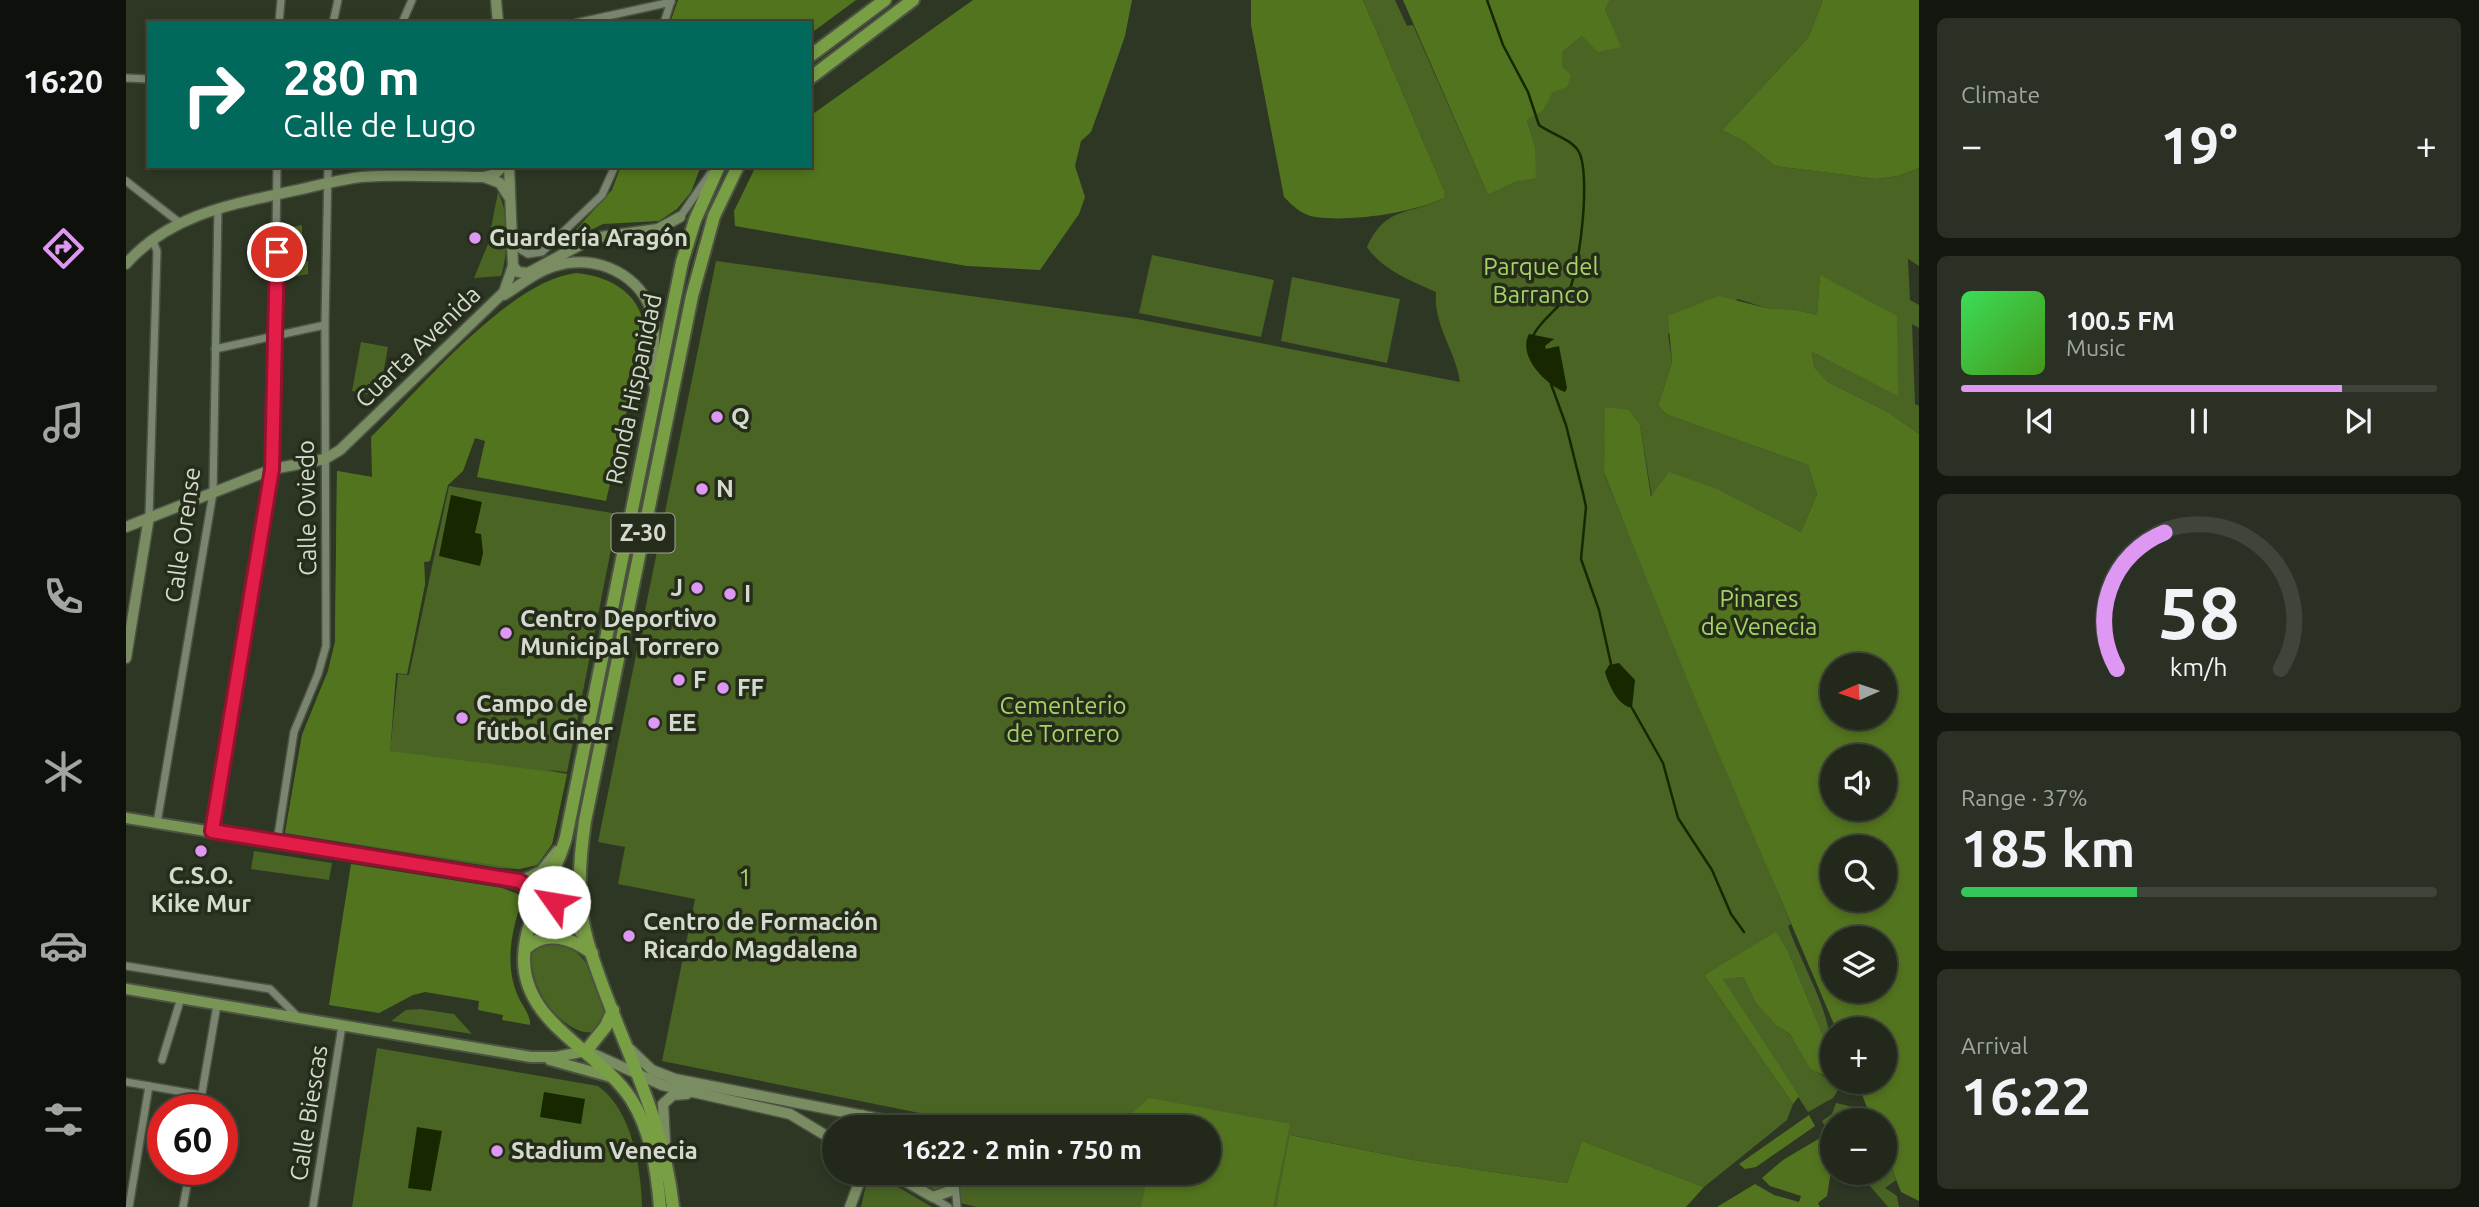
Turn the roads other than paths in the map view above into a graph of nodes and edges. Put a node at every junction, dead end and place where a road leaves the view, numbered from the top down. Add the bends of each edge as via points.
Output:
1 (281, 0) edge
2 (338, 0) edge
3 (412, 0) edge
4 (496, 0) edge
5 (885, 0) edge
6 (913, 0) edge
7 (671, 1) edge
8 (279, 21) edge
9 (333, 21) edge
10 (403, 21) edge
11 (498, 21) edge
12 (585, 21) edge
13 (665, 21) edge
14 (812, 55) edge
15 (812, 76) edge
16 (126, 78) edge
17 (147, 79) edge
18 (277, 168) edge
19 (328, 168) edge
20 (501, 168) edge
21 (509, 168) edge
22 (614, 168) edge
23 (717, 168) edge
24 (718, 168) edge
25 (737, 168) edge
26 (484, 177) junction
27 (126, 181) edge
28 (328, 183) junction
29 (277, 194) junction
30 (511, 204) junction
31 (218, 208) junction
32 (680, 217) joint
33 (180, 223) junction
34 (152, 239) junction
35 (513, 245) junction
36 (126, 263) edge
37 (513, 265) junction
38 (500, 297) junction
39 (325, 325) junction
40 (276, 336) junction
41 (215, 349) junction
42 (655, 388) junction
43 (325, 459) junction
44 (272, 469) junction
45 (213, 493) junction
46 (149, 517) junction
47 (126, 527) edge
48 (126, 659) edge
49 (126, 818) edge
50 (157, 822) junction
51 (212, 831) junction
52 (566, 837) junction
53 (277, 842) junction
54 (519, 881) junction
55 (541, 893) junction
56 (590, 948) junction
57 (525, 949) junction
58 (126, 967) edge
59 (126, 989) edge
60 (181, 998) junction
61 (217, 1005) junction
62 (614, 1010) junction
63 (300, 1019) junction
64 (342, 1026) junction
65 (627, 1046) junction
66 (586, 1051) junction
67 (544, 1058) junction
68 (162, 1060) dead end
69 (639, 1076) junction
70 (126, 1082) edge
71 (617, 1082) junction
72 (149, 1086) junction
73 (195, 1094) edge
74 (201, 1094) edge
75 (698, 1095) junction
76 (862, 1115) edge
77 (822, 1134) edge
78 (668, 1163) junction
79 (187, 1185) edge
80 (858, 1185) edge
81 (910, 1185) edge
82 (951, 1185) edge
83 (956, 1185) edge
84 (929, 1196) junction
85 (129, 1207) edge
86 (183, 1207) edge
87 (313, 1207) edge
88 (660, 1207) edge
89 (673, 1207) edge
90 (850, 1207) edge
91 (948, 1207) edge
92 (957, 1207) edge

1 - 8 street
2 - 9 street
3 - 10 street
4 - 11 street
5 - 14 highway
6 - 15 highway
7 - 12 street
7 - 13 street
16 - 17 street
18 - 29 street
19 - 28 street, Calle Oviedo
20 - 26 street
21 - 30 street, Cuarta Avenida
22 - 35 street via 602,195 542,252 528,254
23 - 32 street
24 - 42 highway, Ronda Hispanidad / Z-30 via 688,243
25 - 56 highway, Ronda Hispanidad / Z-30 via 714,216 696,275 584,821 579,888
26 - 28 street via 380,176
26 - 30 street via 504,187
27 - 33 street
28 - 29 street
28 - 39 street, Calle Oviedo
29 - 31 street
29 - 40 street
30 - 35 street, Cuarta Avenida
31 - 33 street
31 - 41 street, Calle Orense
32 - 37 street via 658,229 593,238 528,273 518,272
33 - 34 street
34 - 36 street
34 - 46 street via 157,251
35 - 37 street, Cuarta Avenida
37 - 38 street, Cuarta Avenida
38 - 42 street via 562,264 592,262 618,271 643,293 652,313
38 - 43 street, Cuarta Avenida via 340,450
39 - 40 street
39 - 43 street, Calle Oviedo
40 - 41 street
40 - 44 street
41 - 45 street, Calle Orense
42 - 52 highway, Ronda Hispanidad / Z-30
43 - 44 street
43 - 53 street, Calle Oviedo via 326,646 294,732
44 - 45 street
44 - 51 street
45 - 46 street
45 - 50 street, Calle Orense
46 - 47 street
46 - 48 street
49 - 50 main road
50 - 51 main road
51 - 53 main road
52 - 54 main road via 547,866
52 - 55 highway, Ronda Hispanidad / Z-30
53 - 54 main road
54 - 55 main road
55 - 56 main road via 566,912
55 - 57 highway, Ronda Hispanidad / Z-30
56 - 57 highway via 556,937 537,940
56 - 62 highway, Ronda Hispanidad / Z-30
57 - 66 highway, Ronda Hispanidad / Z-30 via 527,982 540,1008
58 - 63 street via 270,989
59 - 60 main road
60 - 61 main road
60 - 68 street
61 - 63 main road
61 - 74 street
62 - 65 highway, Ronda Hispanidad / Z-30
62 - 66 highway
63 - 64 main road
64 - 67 main road
64 - 87 street, Calle Biescas
65 - 69 highway, Ronda Hispanidad / Z-30
65 - 76 street via 652,1070 675,1079
66 - 67 main road
66 - 69 street
66 - 71 highway, Ronda Hispanidad / Z-30
67 - 71 main road via 603,1073
69 - 75 street
69 - 78 highway, Ronda Hispanidad / Z-30
70 - 72 street
71 - 88 highway, Ronda Hispanidad / Z-30 via 643,1123
72 - 73 street
72 - 85 street
75 - 77 street via 784,1112
75 - 78 street via 677,1094 663,1104
78 - 89 highway, Ronda Hispanidad / Z-30
79 - 86 street
80 - 90 street
81 - 84 street
82 - 84 street via 947,1193
83 - 92 street
84 - 91 street

